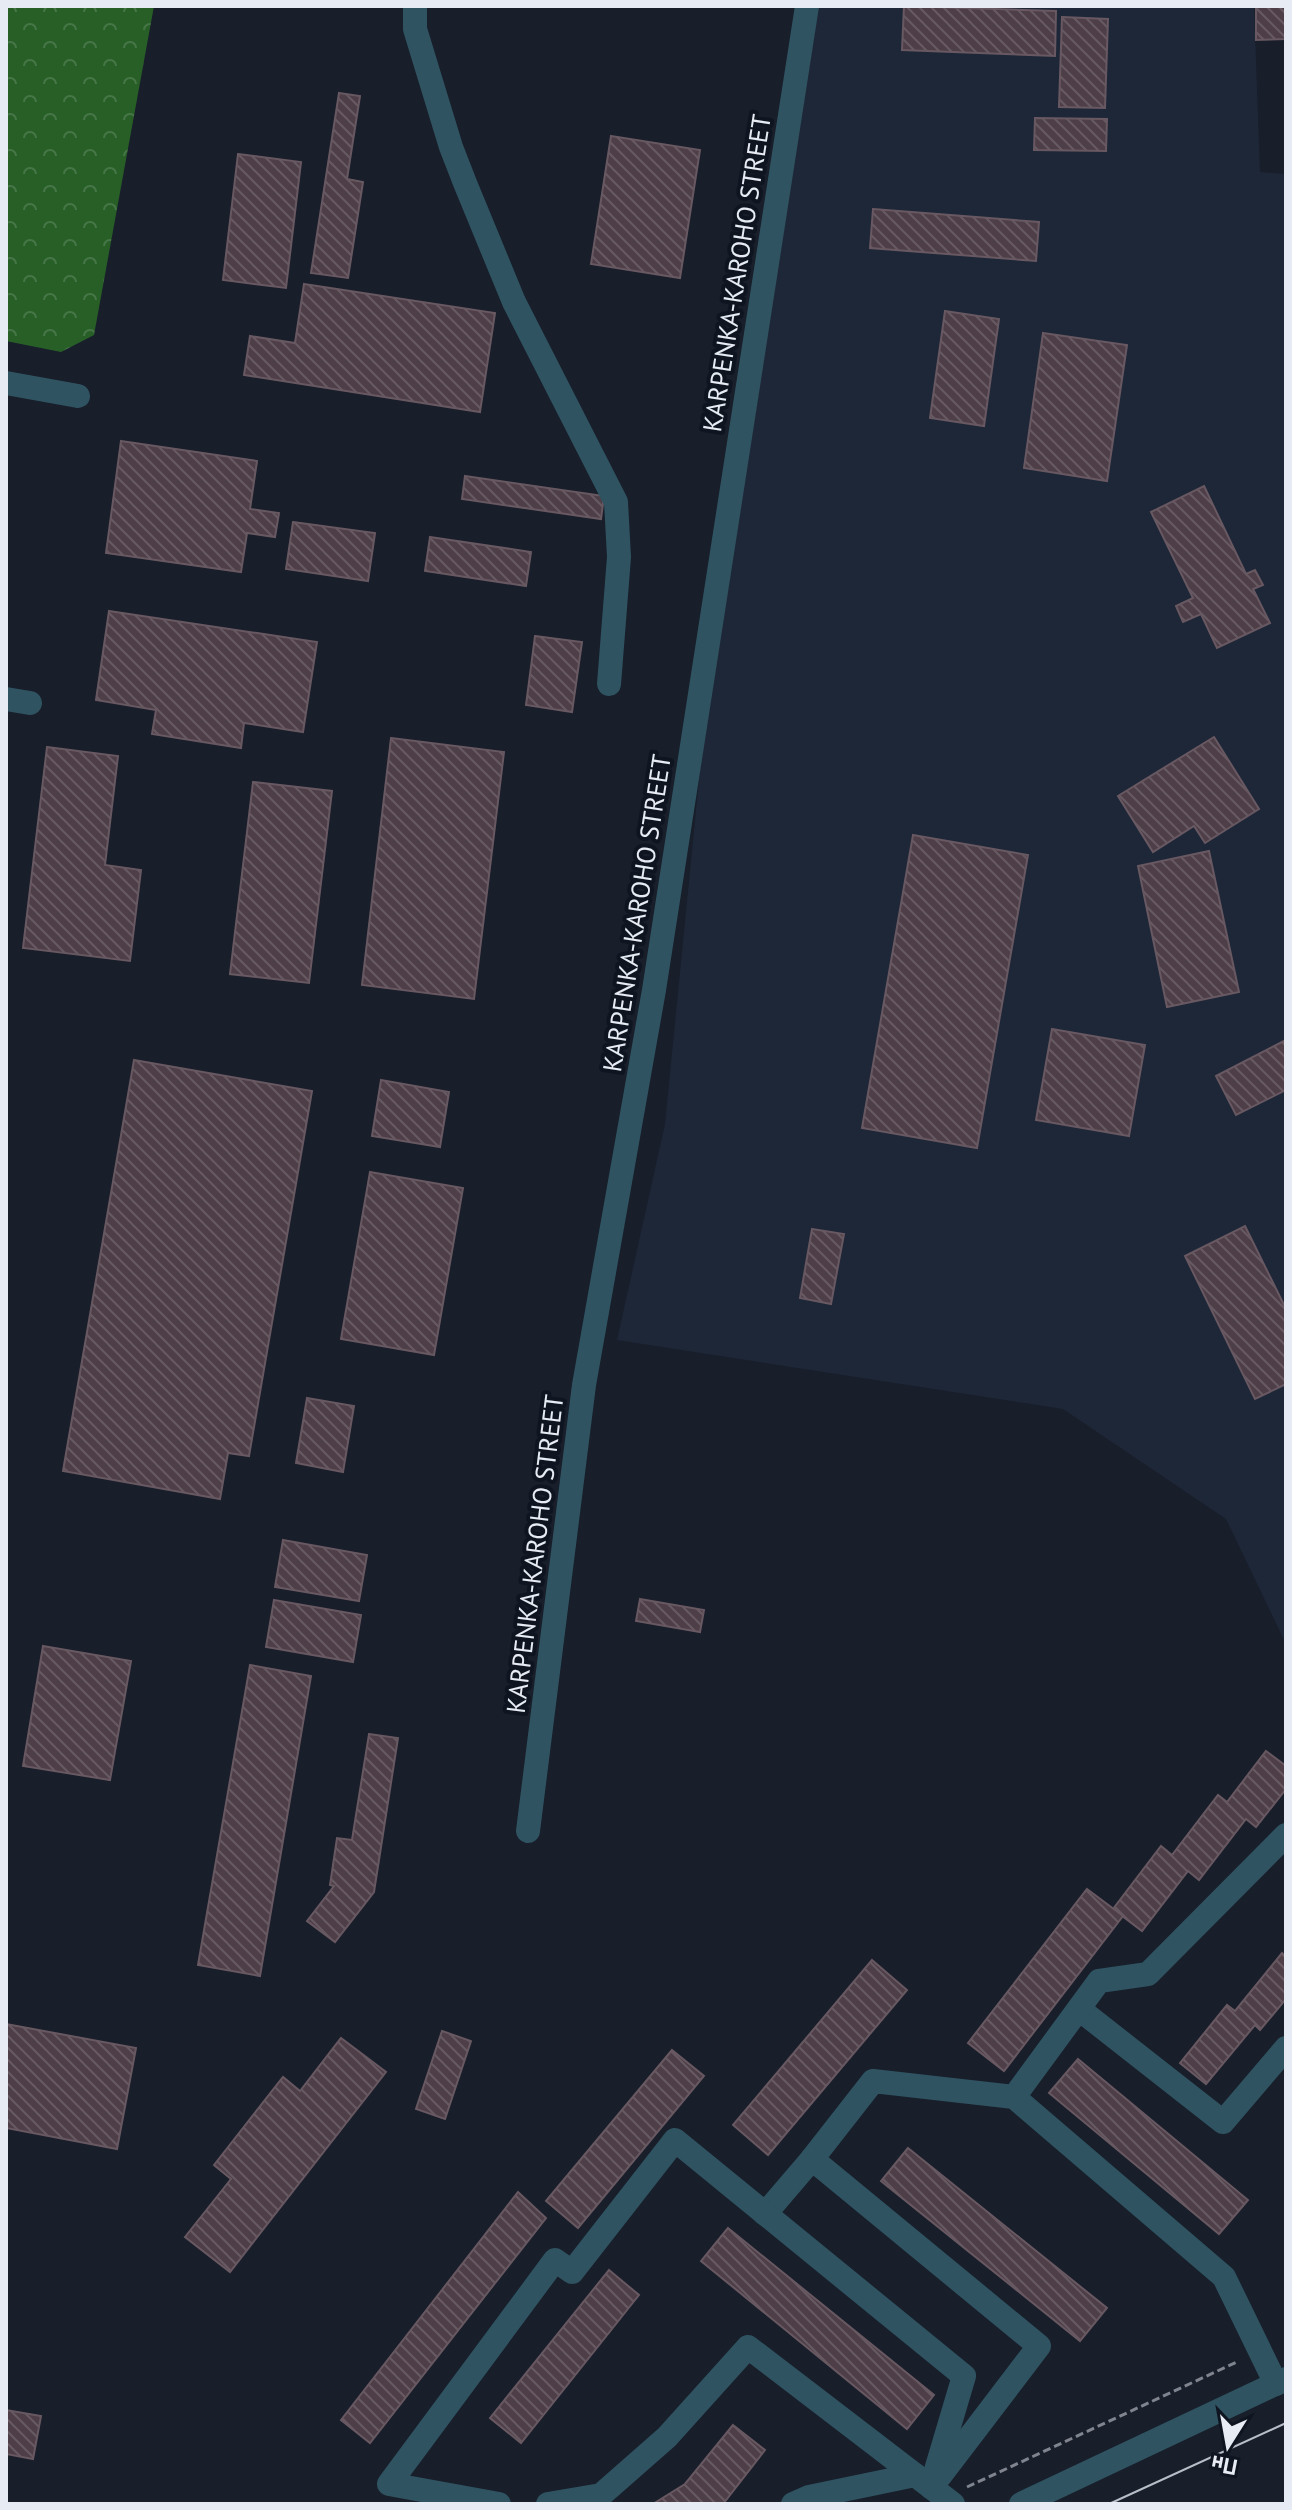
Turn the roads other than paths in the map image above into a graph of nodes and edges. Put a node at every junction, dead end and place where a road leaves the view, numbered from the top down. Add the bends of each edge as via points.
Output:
1 (415, 6) edge
2 (807, 6) edge
3 (6, 383) edge
4 (78, 396) dead end
5 (609, 684) dead end
6 (528, 1831) dead end
7 (1286, 1835) edge
8 (1079, 2009) junction
9 (1286, 2048) edge
10 (1014, 2097) junction
11 (812, 2159) junction
12 (765, 2214) junction
13 (1281, 2382) edge
14 (936, 2491) edge
15 (499, 2504) edge
16 (548, 2504) edge
17 (793, 2504) edge
18 (1021, 2504) edge

1 - 5 street via 415,29 465,183 514,302 616,502 619,557
2 - 6 street, KARPENKA-KAROHO STREET via 654,990 584,1385
3 - 4 street
7 - 8 street via 1148,1974 1099,1981
8 - 9 street via 1223,2122
8 - 10 street
10 - 11 street via 873,2081
10 - 13 street via 1224,2277
11 - 12 street
11 - 14 street via 1039,2346
12 - 14 street via 964,2376
12 - 15 street via 675,2140 572,2272 555,2260 389,2484
13 - 18 street
14 - 16 street via 748,2347 667,2437 601,2495
14 - 17 street via 809,2497

